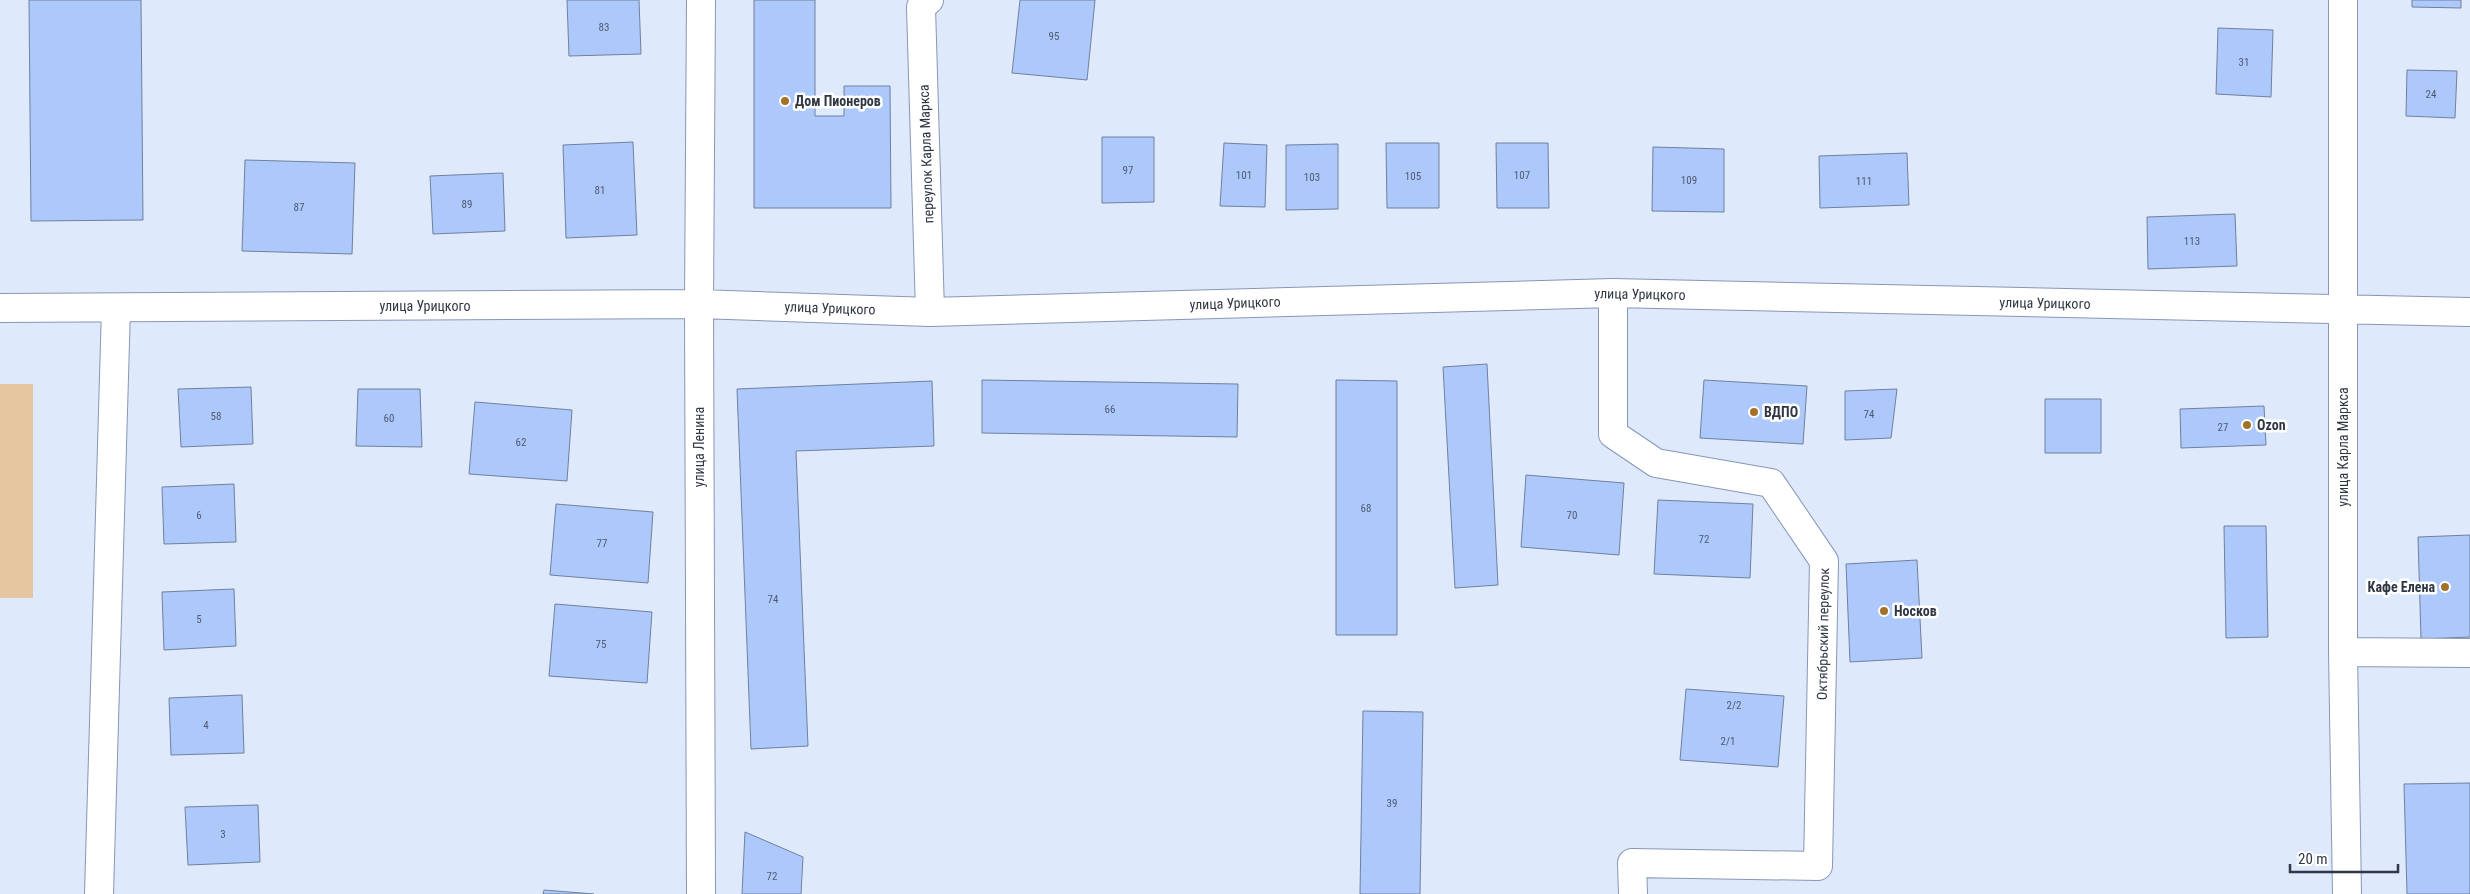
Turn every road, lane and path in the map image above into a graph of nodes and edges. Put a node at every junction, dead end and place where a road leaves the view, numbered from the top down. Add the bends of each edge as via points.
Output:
1 (701, 0) edge
2 (929, 0) edge
3 (2344, 0) edge
4 (1613, 292) junction
5 (699, 304) junction
6 (0, 308) edge
7 (116, 308) junction
8 (2344, 310) junction
9 (930, 312) junction
10 (2470, 312) edge
11 (2343, 652) junction
12 (2470, 654) edge
13 (99, 894) edge
14 (701, 894) edge
15 (1632, 894) edge
16 (2347, 894) edge

1 - 5 street, улица Ленина
2 - 9 street, переулок Карла Маркса via 922,7
3 - 8 street, улица Карла Маркса
4 - 8 street, улица Урицкого
4 - 9 street, улица Урицкого
4 - 15 street, Октябрьский переулок via 1613,434 1656,463 1771,483 1824,561 1818,866 1632,863
5 - 7 street, улица Урицкого
5 - 9 street, улица Урицкого
5 - 14 street, улица Ленина
6 - 7 street, улица Урицкого
7 - 13 street
8 - 10 street, улица Урицкого
8 - 11 street, улица Карла Маркса
11 - 12 street
11 - 16 street, улица Карла Маркса

